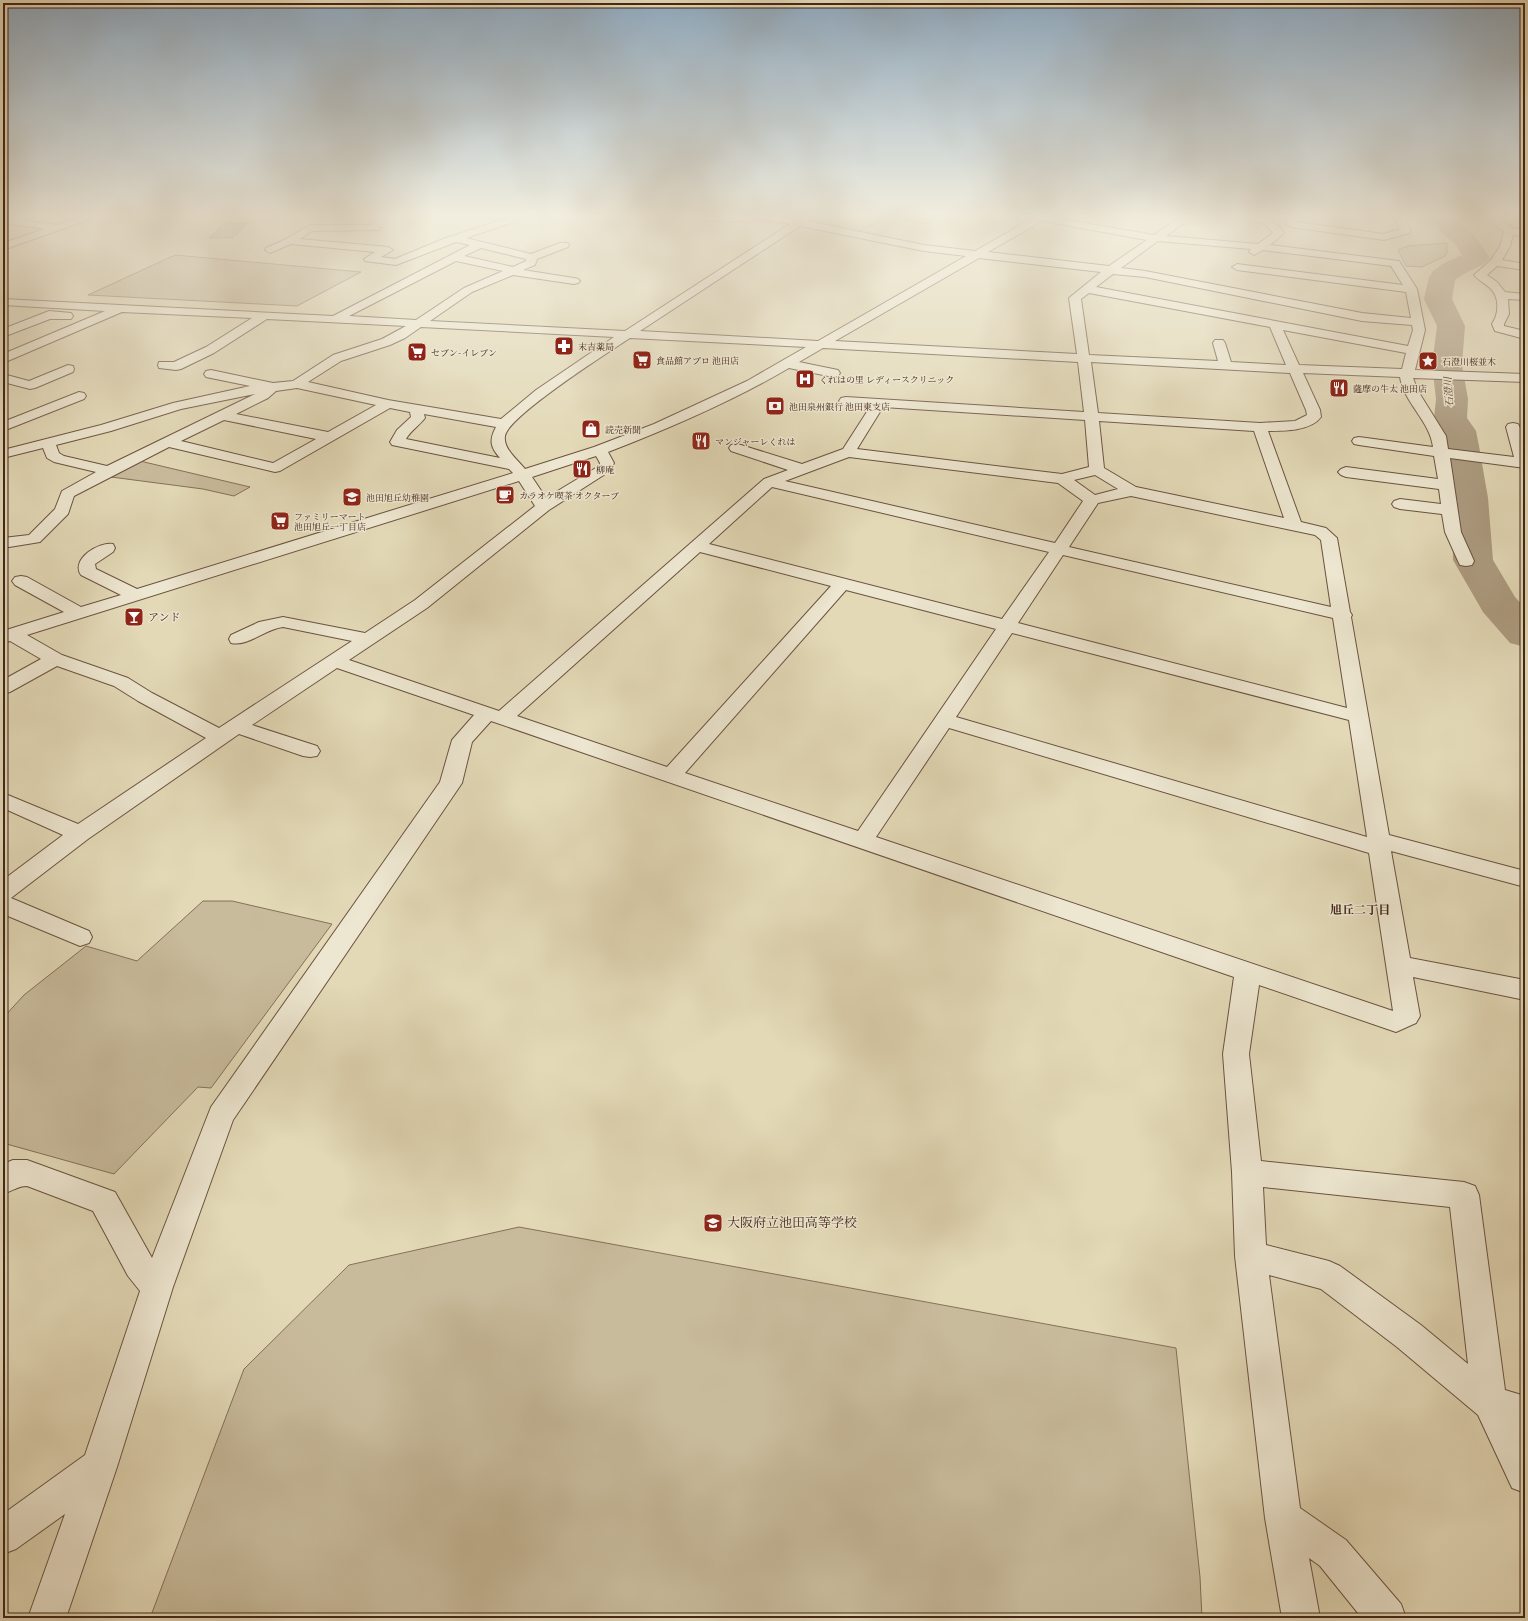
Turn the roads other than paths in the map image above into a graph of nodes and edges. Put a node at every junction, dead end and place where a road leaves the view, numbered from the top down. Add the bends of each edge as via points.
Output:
1 (1221, 289) edge
2 (1411, 289) edge
3 (390, 290) edge
4 (469, 290) edge
5 (696, 290) edge
6 (916, 290) edge
7 (1086, 290) joint
8 (1224, 290) edge
9 (1499, 290) edge
10 (1503, 295) junction
11 (1319, 296) dead end
12 (1525, 297) edge
13 (3, 302) edge
14 (120, 308) junction
15 (1322, 309) junction
16 (1202, 312) junction
17 (264, 316) junction
18 (100, 317) junction
19 (334, 319) junction
20 (1502, 320) junction
21 (1417, 322) junction
22 (1525, 322) edge
23 (420, 324) junction
24 (1275, 326) junction
25 (3, 333) edge
26 (628, 334) junction
27 (1525, 335) edge
28 (1219, 343) dead end
29 (822, 344) junction
30 (1414, 351) junction
31 (1084, 357) junction
32 (3, 359) edge
33 (788, 364) junction
34 (164, 365) dead end
35 (1226, 365) junction
36 (1294, 368) junction
37 (68, 369) dead end
38 (1408, 373) junction
39 (211, 374) dead end
40 (833, 374) dead end
41 (3, 378) edge
42 (1525, 378) edge
43 (297, 384) junction
44 (272, 387) junction
45 (79, 396) dead end
46 (846, 401) dead end
47 (879, 403) junction
48 (388, 404) junction
49 (416, 408) junction
50 (222, 415) junction
51 (1092, 416) junction
52 (504, 424) junction
53 (3, 427) edge
54 (1260, 427) junction
55 (1513, 428) dead end
56 (330, 436) junction
57 (1359, 441) dead end
58 (166, 442) junction
59 (47, 444) junction
60 (736, 448) dead end
61 (599, 450) junction
62 (848, 452) junction
63 (1442, 452) junction
64 (3, 454) edge
65 (1524, 464) edge
66 (801, 469) junction
67 (517, 470) junction
68 (1097, 470) junction
69 (109, 471) junction
70 (1346, 472) dead end
71 (1062, 479) junction
72 (769, 482) junction
73 (1446, 486) junction
74 (1131, 491) junction
75 (1092, 500) junction
76 (1400, 504) dead end
77 (543, 507) junction
78 (1449, 510) junction
79 (1294, 525) junction
80 (3, 543) edge
81 (697, 546) junction
82 (107, 548) dead end
83 (1058, 549) junction
84 (1466, 561) dead end
85 (21, 581) dead end
86 (842, 584) junction
87 (137, 596) junction
88 (79, 613) junction
89 (1342, 615) junction
90 (1006, 627) junction
91 (7, 636) edge
92 (239, 639) dead end
93 (368, 639) junction
94 (55, 659) junction
95 (334, 661) junction
96 (3, 688) edge
97 (495, 715) junction
98 (1359, 717) junction
99 (944, 720) junction
100 (228, 732) junction
101 (310, 752) dead end
102 (672, 775) junction
103 (3, 800) edge
104 (80, 834) junction
105 (863, 840) junction
106 (1380, 844) junction
107 (1525, 879) edge
108 (3, 892) edge
109 (3, 904) edge
110 (80, 937) dead end
111 (1399, 965) junction
112 (1248, 971) junction
113 (1525, 990) edge
114 (1247, 1172) junction
115 (3, 1181) edge
116 (1251, 1256) junction
117 (157, 1287) junction
118 (1490, 1403) junction
119 (1525, 1413) edge
120 (98, 1466) junction
121 (1525, 1475) edge
122 (1283, 1518) junction
123 (6, 1528) edge
124 (47, 1618) edge
125 (1301, 1618) edge
126 (1387, 1618) edge

1 - 16 street
2 - 21 street
3 - 19 street
4 - 23 street
5 - 26 street
6 - 29 street
7 - 16 street
7 - 31 street via 1075,298
8 - 15 street
9 - 10 street
10 - 12 street
10 - 20 street
11 - 15 street
13 - 14 street
14 - 17 street
14 - 18 street
15 - 21 street via 1362,317
16 - 24 street
17 - 19 street
17 - 34 street via 210,350 176,366
18 - 25 street via 49,315
18 - 32 street
19 - 23 street
20 - 22 street
20 - 27 street via 1498,324 1500,328
21 - 30 street via 1419,330
23 - 26 street
23 - 43 street via 386,342 337,358
24 - 30 street
24 - 36 street
26 - 29 street
26 - 52 street via 541,393
28 - 35 street
29 - 31 street
29 - 33 street
30 - 38 street
31 - 35 street
31 - 51 street
33 - 40 street
33 - 61 street via 724,398
35 - 36 street
36 - 38 street
36 - 54 street via 1314,417 1293,426
37 - 41 street via 30,385
38 - 42 street
38 - 63 street via 1406,378 1411,391 1439,436
39 - 44 street
43 - 44 street
43 - 48 street
44 - 50 street
44 - 59 street via 178,406
45 - 53 street
46 - 47 street
47 - 51 street
47 - 62 street
48 - 49 street
48 - 56 street
49 - 52 street
49 - 67 street via 418,418 402,433 397,442
50 - 56 street
50 - 58 street
51 - 54 street
51 - 68 street
52 - 67 street via 498,436 500,449
54 - 79 street
55 - 65 street
56 - 58 street via 275,468
57 - 63 street
58 - 69 street
59 - 64 street
59 - 69 street via 52,455 59,459
60 - 66 street
61 - 67 street
61 - 77 street via 607,464 605,468
62 - 66 street
62 - 71 street
63 - 65 street
63 - 73 street
66 - 72 street
67 - 77 street via 530,484
67 - 87 street
68 - 71 street
68 - 74 street
69 - 80 street via 67,494 62,511 34,539
70 - 73 street
71 - 75 street
72 - 81 street
72 - 83 street
73 - 78 street
74 - 75 street
74 - 79 street
75 - 83 street
76 - 78 street
77 - 93 street via 421,604
78 - 84 street via 1453,532
79 - 89 street via 1320,531 1329,538
81 - 86 street
81 - 97 street
82 - 87 street via 87,562 87,571
83 - 89 street
83 - 90 street
85 - 88 street
86 - 90 street
86 - 102 street
87 - 88 street
88 - 91 street
89 - 98 street
90 - 98 street
90 - 99 street
91 - 94 street
92 - 93 street via 262,626 283,622
93 - 95 street
94 - 96 street
94 - 100 street via 121,682 138,701
95 - 97 street
95 - 100 street
97 - 102 street
97 - 117 street via 462,740 451,783 221,1115
98 - 106 street
99 - 105 street
99 - 106 street
100 - 101 street
100 - 104 street
102 - 105 street
103 - 104 street
104 - 108 street
105 - 112 street
106 - 107 street
106 - 111 street
109 - 110 street
111 - 112 street via 1407,1016 1396,1022
111 - 113 street
112 - 114 street via 1236,1054
114 - 116 street
114 - 118 street via 1464,1195
115 - 117 street via 13,1173 27,1173 104,1201 139,1266
116 - 118 street via 1329,1276 1409,1336
116 - 122 street
117 - 120 street
118 - 119 street
118 - 121 street
120 - 123 street
120 - 124 street
122 - 125 street
122 - 126 street via 1333,1553

